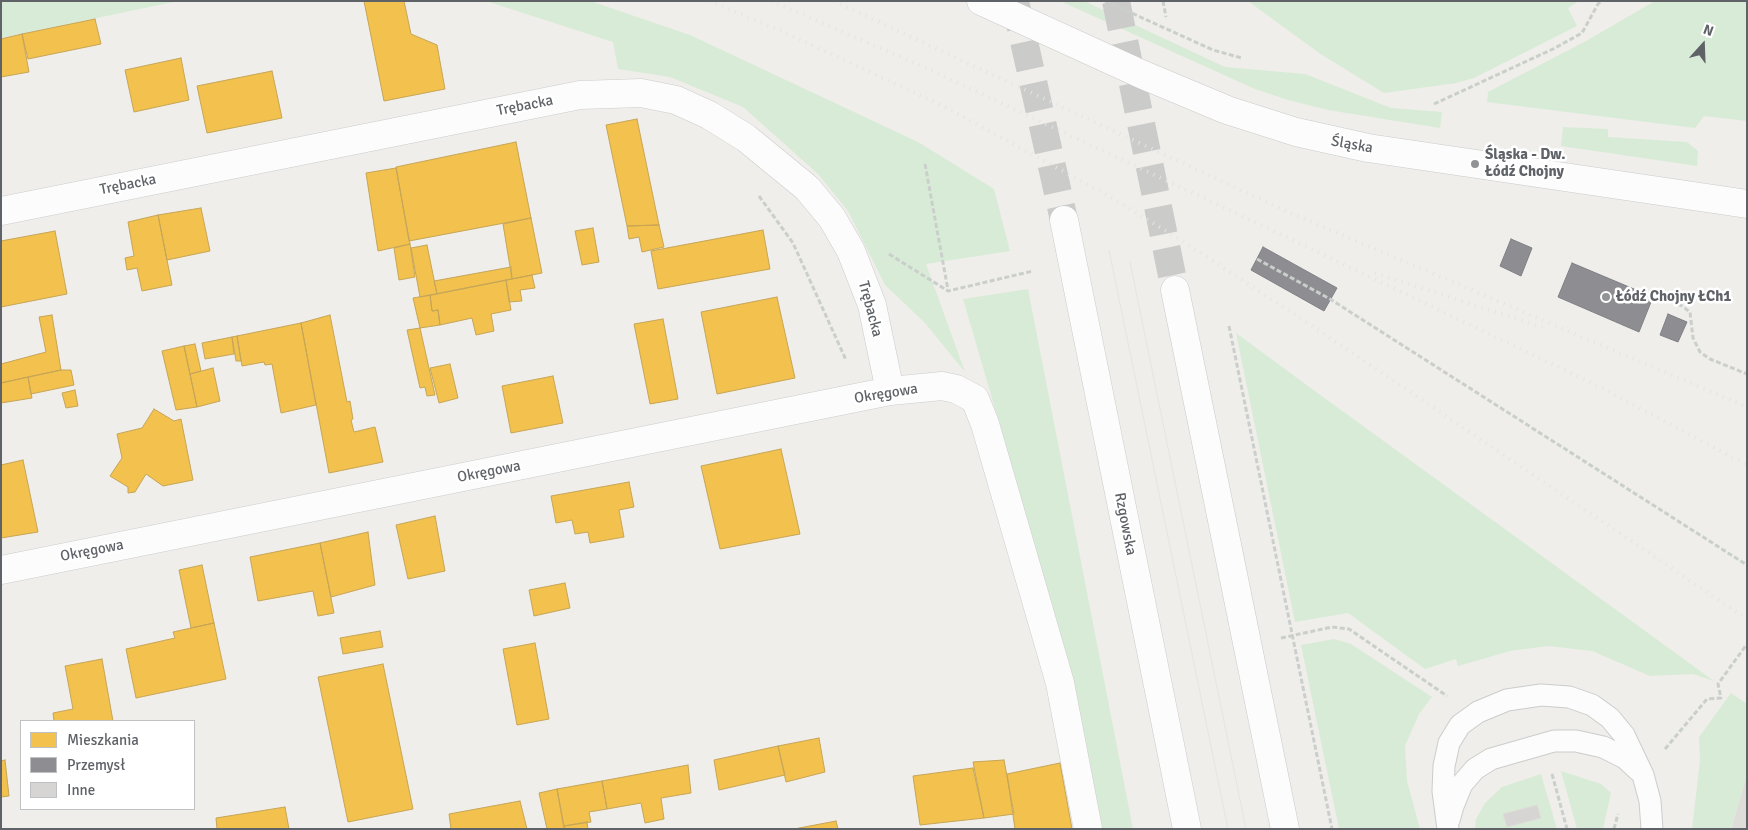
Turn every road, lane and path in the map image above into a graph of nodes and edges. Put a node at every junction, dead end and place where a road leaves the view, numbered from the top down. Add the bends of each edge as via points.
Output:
1 (982, 1) edge
2 (1105, 1) edge
3 (1163, 1) edge
4 (1602, 1) edge
5 (1166, 17) dead end
6 (1242, 58) dead end
7 (1434, 104) dead end
8 (925, 164) dead end
9 (756, 191) dead end
10 (1747, 204) edge
11 (1, 211) edge
12 (1064, 220) tunnel mouth
13 (1257, 259) dead end
14 (1033, 270) dead end
15 (1175, 290) tunnel mouth
16 (1656, 296) dead end
17 (1229, 326) dead end
18 (850, 366) dead end
19 (1747, 374) edge
20 (890, 391) junction
21 (1747, 565) edge
22 (1, 570) edge
23 (1292, 635) junction
24 (1280, 638) dead end
25 (1747, 644) edge
26 (1442, 694) dead end
27 (1707, 699) dead end
28 (1643, 775) junction
29 (1448, 828) edge
30 (1088, 829) edge
31 (1187, 829) edge
32 (1285, 829) edge
33 (1332, 829) edge
34 (1652, 829) edge

1 - 10 street, Śląska via 1227,110 1305,135 1368,148
2 - 6 path via 1213,50
3 - 5 path
4 - 7 path via 1582,33
8 - 14 path via 948,291
9 - 18 path via 793,243
11 - 20 street, Trębacka via 580,95 641,92 676,100 709,115 746,138 807,188 832,218 854,259 872,305
12 - 31 street, Rzgowska
13 - 21 path via 1330,299
15 - 32 street
16 - 19 path via 1690,312 1693,338 1700,352
17 - 23 path
20 - 22 street, Okręgowa
20 - 30 street, Okręgowa via 942,386 975,399 1060,683
23 - 24 path
23 - 26 path via 1332,627 1350,629
23 - 33 path
25 - 27 path via 1718,684 1721,698
28 - 29 lane via 1625,758 1603,747 1576,741 1554,741 1491,759 1475,769 1462,784
28 - 29 lane via 1624,736 1610,718 1592,705 1569,697 1541,695 1507,700 1478,712 1460,725 1449,744 1443,791
28 - 34 lane via 1650,801

